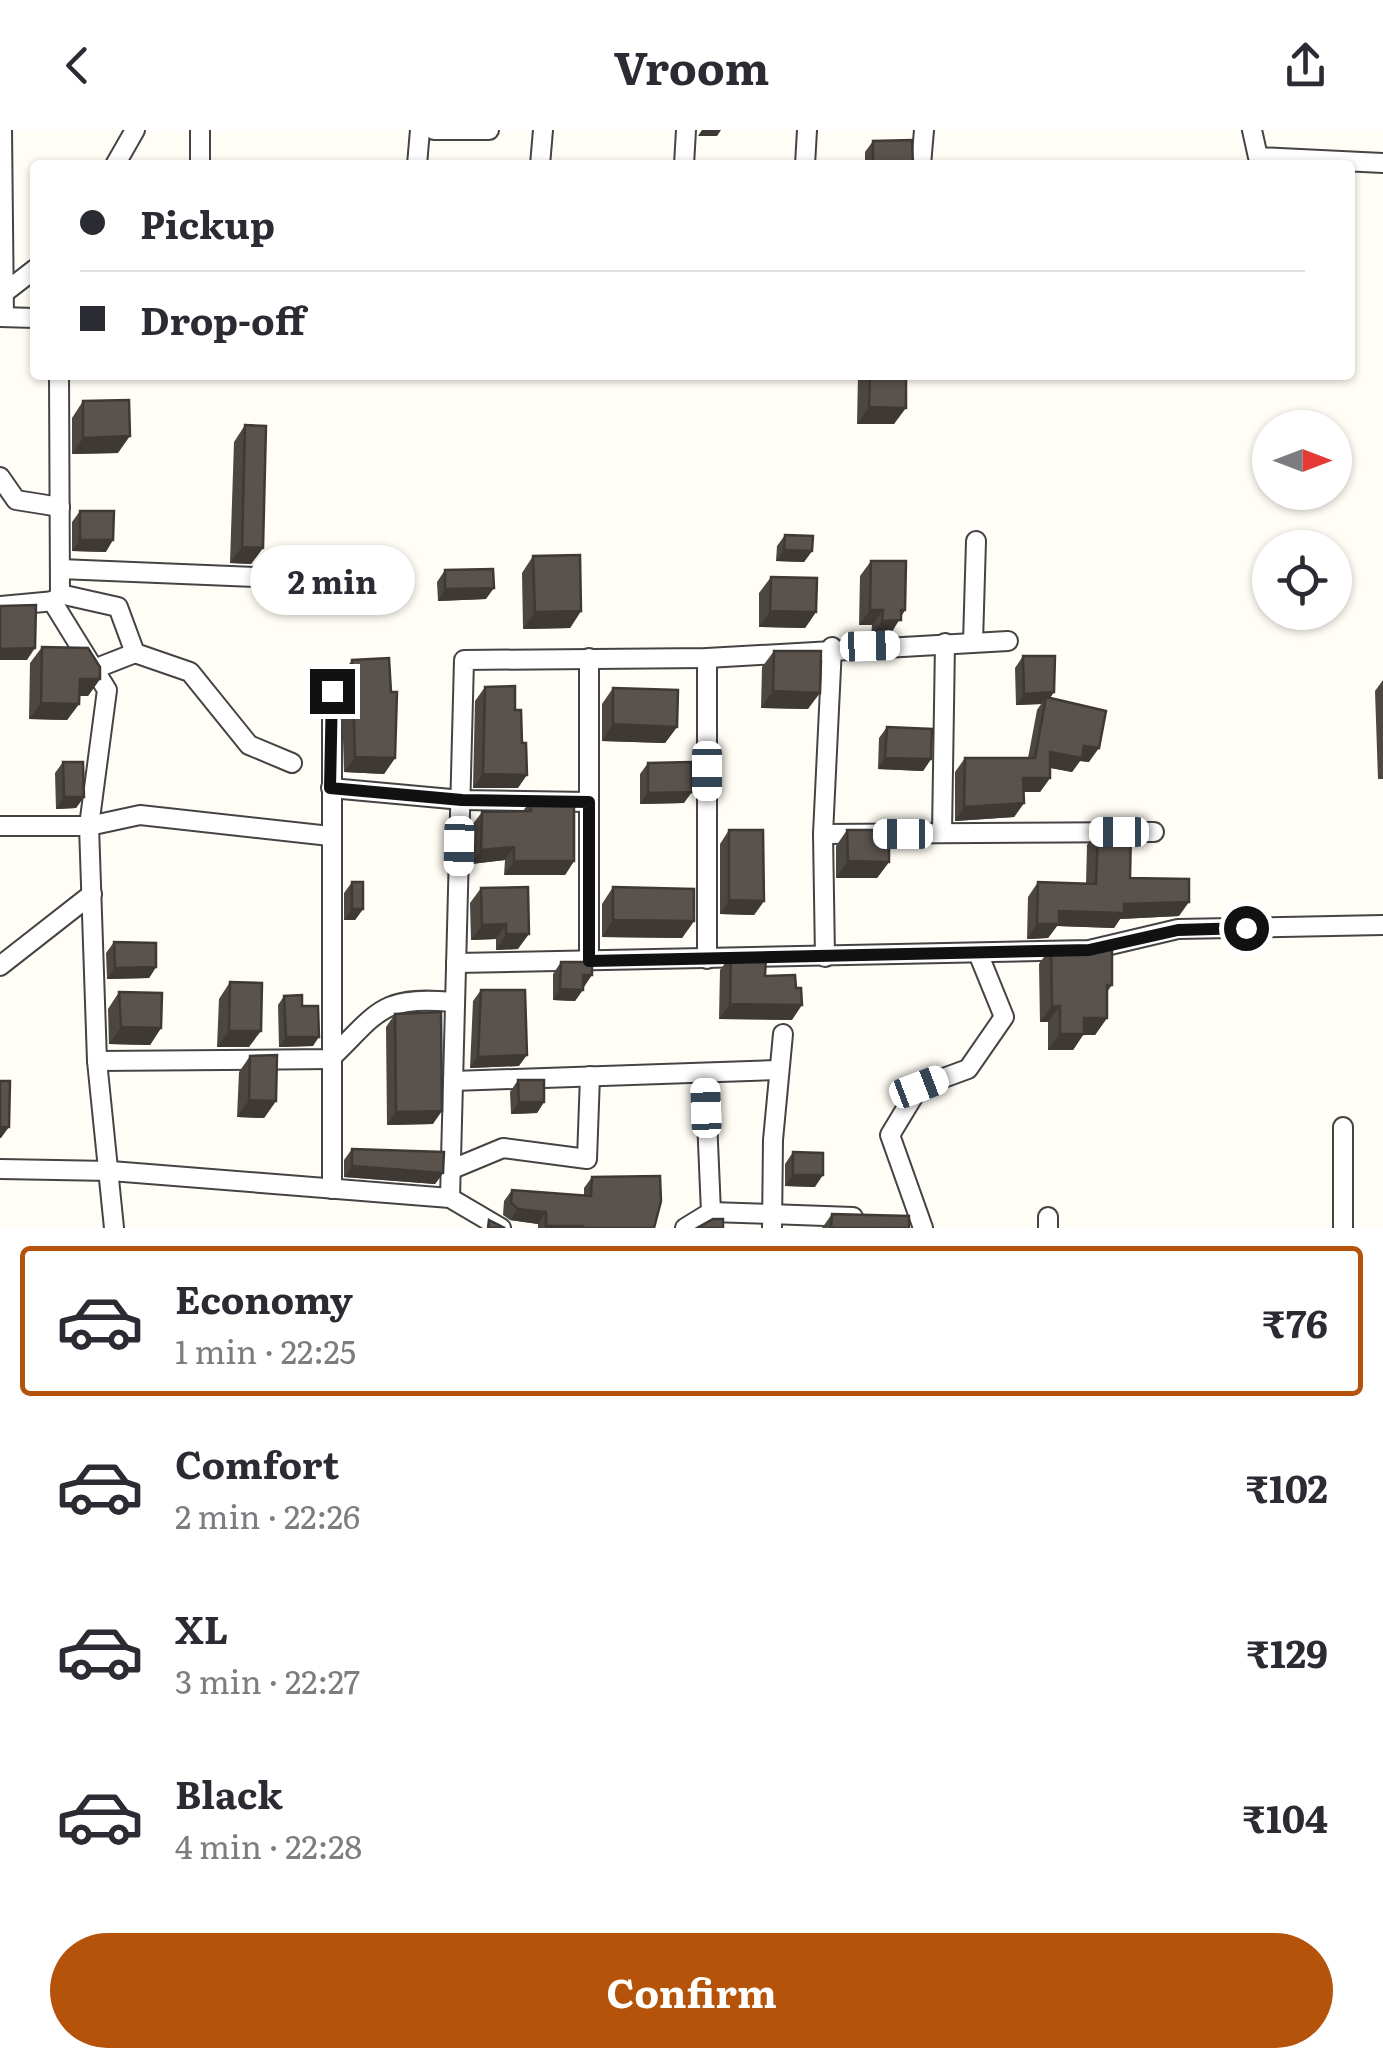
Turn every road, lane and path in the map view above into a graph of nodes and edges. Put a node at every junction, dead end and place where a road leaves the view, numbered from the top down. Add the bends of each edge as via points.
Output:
1 (2, 130) edge
2 (135, 130) edge
3 (200, 130) edge
4 (420, 130) edge
5 (434, 130) edge
6 (489, 130) edge
7 (543, 130) edge
8 (686, 130) edge
9 (807, 130) edge
10 (924, 130) edge
11 (1252, 130) edge
12 (118, 160) edge
13 (200, 160) edge
14 (418, 160) edge
15 (540, 160) edge
16 (684, 160) edge
17 (805, 160) edge
18 (921, 160) edge
19 (1333, 160) edge
20 (1355, 161) edge
21 (1383, 162) edge
22 (30, 272) edge
23 (4, 294) junction
24 (2, 317) edge
25 (30, 318) edge
26 (60, 380) edge
27 (0, 477) edge
28 (60, 507) junction
29 (976, 540) dead end
30 (60, 569) junction
31 (255, 577) dead end
32 (56, 598) junction
33 (0, 606) edge
34 (1008, 641) dead end
35 (973, 642) junction
36 (944, 643) junction
37 (832, 647) junction
38 (135, 653) junction
39 (589, 658) junction
40 (707, 658) junction
41 (94, 668) junction
42 (332, 691) dead end
43 (292, 762) dead end
44 (330, 788) junction
45 (462, 800) junction
46 (589, 802) junction
47 (0, 826) edge
48 (89, 826) junction
49 (1154, 832) dead end
50 (823, 834) junction
51 (942, 834) junction
52 (330, 836) junction
53 (92, 894) junction
54 (1383, 925) edge
55 (978, 953) junction
56 (826, 957) junction
57 (707, 959) junction
58 (589, 961) junction
59 (456, 963) junction
60 (0, 966) edge
61 (452, 1002) junction
62 (784, 1034) dead end
63 (330, 1059) junction
64 (97, 1061) junction
65 (778, 1070) junction
66 (705, 1073) junction
67 (590, 1076) junction
68 (453, 1081) junction
69 (1343, 1127) dead end
70 (0, 1169) edge
71 (450, 1170) junction
72 (111, 1171) junction
73 (332, 1189) junction
74 (450, 1198) junction
75 (711, 1212) junction
76 (867, 1217) edge
77 (773, 1221) edge
78 (917, 1222) edge
79 (114, 1228) edge
80 (501, 1228) edge
81 (685, 1228) edge
82 (1343, 1228) edge

1 - 23 street
2 - 12 street
3 - 13 street
4 - 14 street
5 - 6 street
7 - 15 street
8 - 16 street
9 - 17 street
10 - 18 street
11 - 19 street via 1258,157
20 - 21 street
22 - 23 street
23 - 24 street
24 - 25 street
26 - 28 street
27 - 28 street via 16,500
28 - 30 street
29 - 35 street
30 - 31 street
30 - 32 street
32 - 33 street
32 - 38 street via 118,607
32 - 41 street
34 - 35 street
35 - 36 street
36 - 37 street
36 - 51 street
37 - 40 street
37 - 50 street
38 - 41 street
38 - 43 street via 190,672 248,745
39 - 40 street
39 - 45 street via 464,660
39 - 46 street
40 - 57 street
41 - 48 street via 108,690
42 - 44 street
44 - 45 street
44 - 52 street
45 - 46 street
45 - 59 street
46 - 58 street
47 - 48 street
48 - 52 street via 140,816
48 - 53 street
49 - 51 street
50 - 51 street
50 - 56 street
52 - 63 street
53 - 60 street
53 - 64 street
54 - 55 street via 1178,930 1089,950
55 - 56 street
55 - 78 street via 1004,1017 968,1068 919,1087 890,1135
56 - 57 street
57 - 58 street
58 - 59 street
59 - 61 street
61 - 63 street via 421,999 382,1007
61 - 68 street
62 - 65 street
63 - 64 street
63 - 73 street
64 - 72 street
65 - 66 street
65 - 77 street
66 - 67 street
66 - 75 street
67 - 68 street
67 - 71 street via 586,1160 503,1148
68 - 71 street
69 - 82 street
70 - 72 street
71 - 74 street
72 - 73 street
72 - 79 street
73 - 74 street
74 - 80 street
75 - 77 street
75 - 81 street
76 - 77 street

